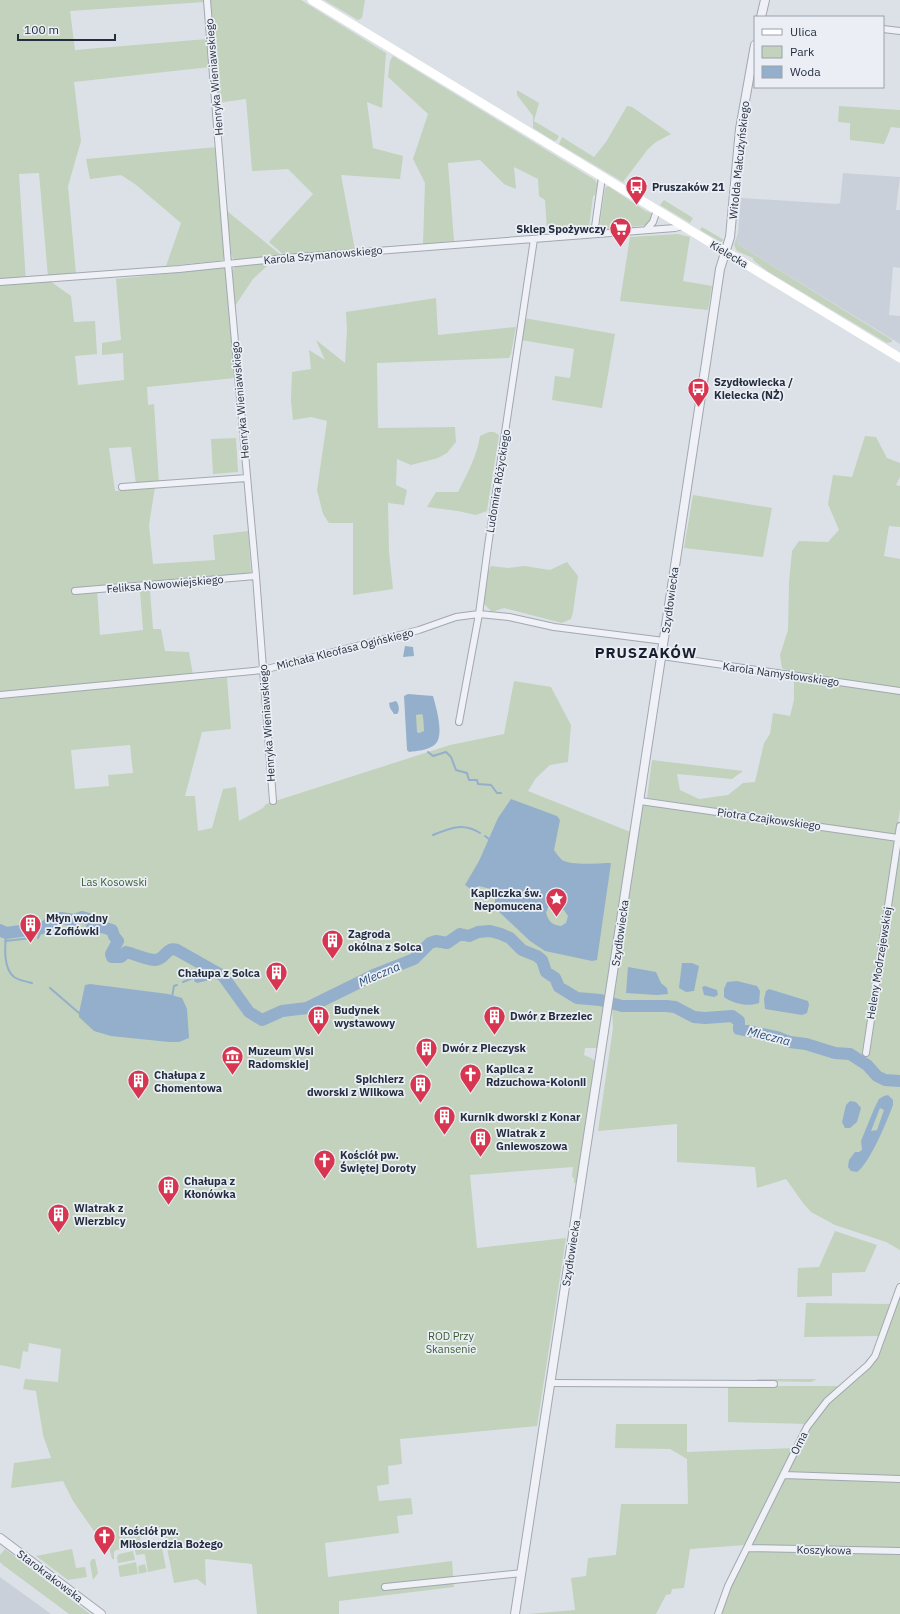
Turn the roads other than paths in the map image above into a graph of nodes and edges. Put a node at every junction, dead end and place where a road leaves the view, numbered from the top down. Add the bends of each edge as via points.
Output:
1 (207, 0) edge
2 (312, 0) edge
3 (765, 0) edge
4 (761, 16) edge
5 (884, 30) edge
6 (900, 31) edge
7 (754, 51) edge
8 (602, 177) junction
9 (656, 210) junction
10 (682, 226) junction
11 (646, 230) junction
12 (594, 234) junction
13 (534, 239) junction
14 (725, 251) junction
15 (228, 264) junction
16 (0, 282) edge
17 (900, 358) edge
18 (247, 478) junction
19 (122, 487) dead end
20 (256, 576) junction
21 (74, 591) dead end
22 (479, 614) junction
23 (664, 641) junction
24 (662, 656) junction
25 (263, 670) junction
26 (900, 691) edge
27 (0, 695) edge
28 (459, 722) dead end
29 (273, 801) dead end
30 (640, 801) junction
31 (900, 826) edge
32 (898, 838) junction
33 (866, 1053) dead end
34 (900, 1287) edge
35 (551, 1383) junction
36 (774, 1384) dead end
37 (784, 1475) junction
38 (900, 1479) edge
39 (0, 1538) edge
40 (748, 1548) junction
41 (900, 1551) edge
42 (522, 1573) junction
43 (385, 1587) dead end
44 (101, 1614) edge
45 (515, 1614) edge
46 (718, 1614) edge

1 - 15 street, Henryka Wieniawskiego
2 - 8 main road, Kielecka
3 - 4 street
5 - 6 street
7 - 14 street, Witolda Małcużyńskiego via 740,129 730,237
8 - 9 main road, Kielecka
8 - 12 street
9 - 10 main road, Kielecka
9 - 11 street via 653,222
10 - 11 street, Karola Szymanowskiego
10 - 14 main road, Kielecka
11 - 12 street, Karola Szymanowskiego
12 - 13 street, Karola Szymanowskiego
13 - 15 street, Karola Szymanowskiego
13 - 22 street, Ludomira Różyckiego
14 - 17 main road, Kielecka
14 - 23 street, Szydłowiecka via 720,269
15 - 16 street, Karola Szymanowskiego
15 - 18 street, Henryka Wieniawskiego
18 - 19 street
18 - 20 street, Henryka Wieniawskiego
20 - 21 street, Feliksa Nowowiejskiego
20 - 25 street, Henryka Wieniawskiego
22 - 23 street, Michała Kleofasa Ogińskiego via 509,617 554,627
22 - 25 street, Michała Kleofasa Ogińskiego via 456,617 419,630
22 - 28 street, Ludomira Różyckiego
23 - 24 street, Szydłowiecka
24 - 26 street, Karola Namysłowskiego
24 - 30 street, Szydłowiecka
25 - 27 street, Michała Kleofasa Ogińskiego
25 - 29 street, Henryka Wieniawskiego
30 - 32 street, Piotra Czajkowskiego
30 - 35 street, Szydłowiecka
31 - 32 street, Heleny Modrzejewskiej
32 - 33 street, Heleny Modrzejewskiej
34 - 37 street, Orna via 875,1356 827,1401 807,1427
35 - 36 street
35 - 42 street, Szydłowiecka
37 - 38 street
37 - 40 street, Orna
39 - 44 street, Starokrakowska
40 - 41 street, Koszykowa
40 - 46 street, Orna via 728,1586
42 - 43 street
42 - 45 street, Szydłowiecka

